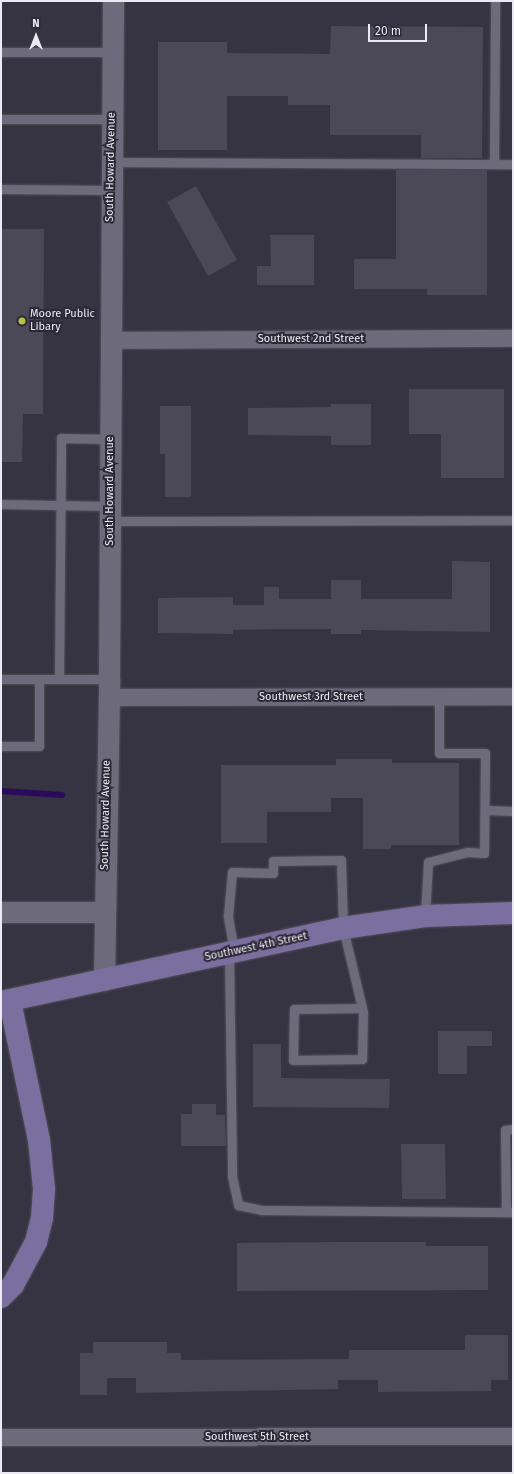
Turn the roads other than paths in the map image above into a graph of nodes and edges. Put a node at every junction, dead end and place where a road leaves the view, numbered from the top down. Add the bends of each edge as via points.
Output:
1 (113, 1) edge
2 (496, 1) edge
3 (1, 52) edge
4 (112, 52) junction
5 (1, 119) edge
6 (111, 119) junction
7 (111, 162) junction
8 (494, 164) junction
9 (513, 164) edge
10 (1, 189) edge
11 (110, 190) junction
12 (513, 338) edge
13 (110, 340) junction
14 (110, 439) junction
15 (1, 504) edge
16 (61, 505) junction
17 (110, 513) junction
18 (513, 520) edge
19 (1, 679) edge
20 (39, 679) junction
21 (59, 679) junction
22 (109, 688) junction
23 (438, 696) junction
24 (513, 696) edge
25 (1, 746) edge
26 (485, 810) junction
27 (513, 810) edge
28 (1, 912) edge
29 (104, 912) junction
30 (513, 913) edge
31 (425, 916) junction
32 (343, 928) junction
33 (231, 952) junction
34 (104, 980) junction
35 (5, 1001) edge
36 (362, 1008) junction
37 (513, 1129) edge
38 (509, 1178) edge
39 (509, 1212) edge
40 (1, 1297) edge
41 (513, 1436) edge
42 (1, 1437) edge

1 - 4 street, South Howard Avenue
2 - 8 lane
3 - 4 lane
4 - 6 street, South Howard Avenue
5 - 6 lane
6 - 7 street, South Howard Avenue
7 - 8 lane
7 - 11 street, South Howard Avenue
8 - 9 lane
10 - 11 lane
11 - 13 street, South Howard Avenue
12 - 13 street, Southwest 2nd Street
13 - 14 street, South Howard Avenue
14 - 16 lane via 61,438
14 - 17 street, South Howard Avenue
15 - 16 lane
16 - 17 lane
16 - 21 lane
17 - 18 lane
17 - 22 street, South Howard Avenue
19 - 20 lane
20 - 21 lane
20 - 25 lane via 39,746
21 - 22 lane
22 - 23 street, Southwest 3rd Street
22 - 29 street, South Howard Avenue
23 - 24 street, Southwest 3rd Street
23 - 26 lane via 438,753 485,753
26 - 27 lane
26 - 31 lane via 484,853 467,852 428,862
28 - 29 street
29 - 34 street, South Howard Avenue
30 - 31 main road, Southwest 4th Street
31 - 32 main road, Southwest 4th Street
32 - 33 main road, Southwest 4th Street
32 - 33 lane via 341,860 272,861 272,873 232,872 228,916
32 - 36 lane
33 - 34 main road, Southwest 4th Street
33 - 39 lane via 232,1176 238,1205 262,1210
34 - 35 main road, Southwest 4th Street
35 - 40 main road via 39,1140 44,1190 42,1218 36,1242 13,1285
36 - 36 lane via 362,1059 293,1060 294,1009
37 - 38 lane via 505,1130
38 - 39 lane
41 - 42 street, Southwest 5th Street

